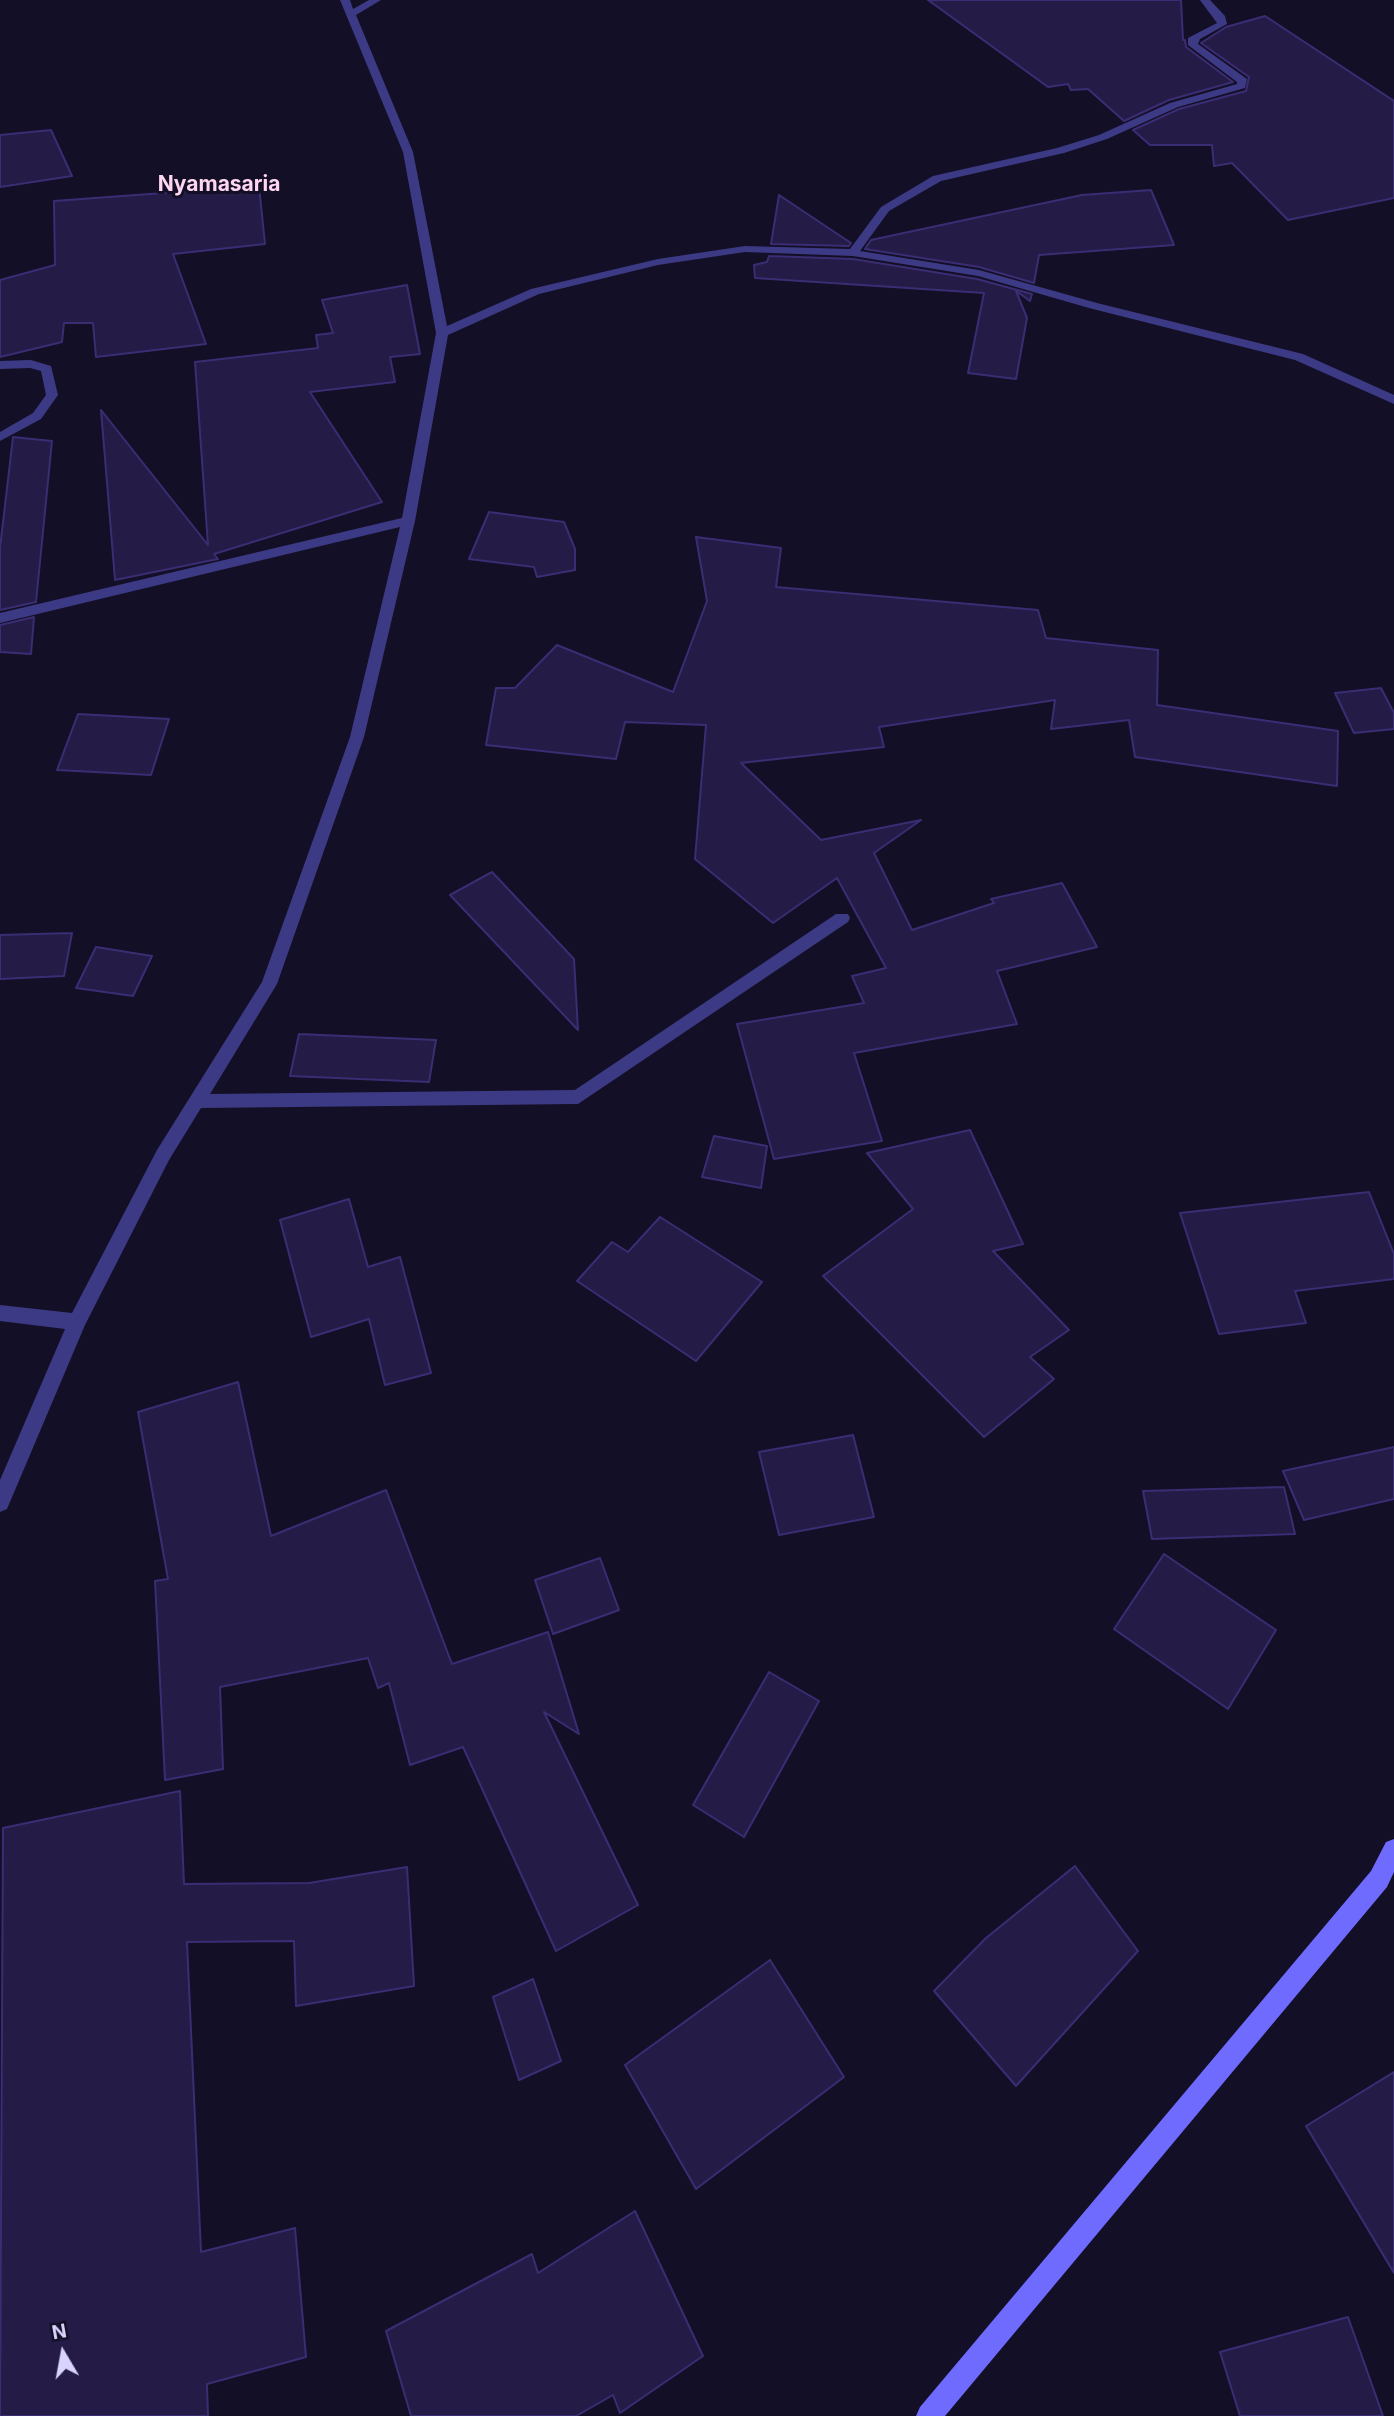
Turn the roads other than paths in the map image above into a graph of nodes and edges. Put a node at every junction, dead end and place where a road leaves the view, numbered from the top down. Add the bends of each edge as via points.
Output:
1 (376, 0) edge
2 (1205, 0) edge
3 (348, 7) edge
4 (853, 253) junction
5 (442, 333) junction
6 (0, 365) edge
7 (1394, 400) edge
8 (0, 437) edge
9 (408, 521) junction
10 (0, 618) edge
11 (842, 918) dead end
12 (196, 1101) junction
13 (0, 1313) edge
14 (77, 1322) junction
15 (0, 1503) edge
16 (1394, 1850) edge
17 (929, 2416) edge

1 - 3 street
2 - 4 street via 1222,24 1196,37 1193,45 1243,81 1241,86 1174,105 1060,151 937,178 885,209
3 - 5 street via 408,152
4 - 5 street via 745,249 658,262 535,290
4 - 7 street via 979,273 1299,357
5 - 9 street
6 - 8 street via 32,364 47,369 52,395 37,416
9 - 10 street
9 - 12 street via 357,737 269,984
11 - 12 street via 578,1097
12 - 14 street
13 - 14 street
14 - 15 street
16 - 17 main road via 1379,1879

